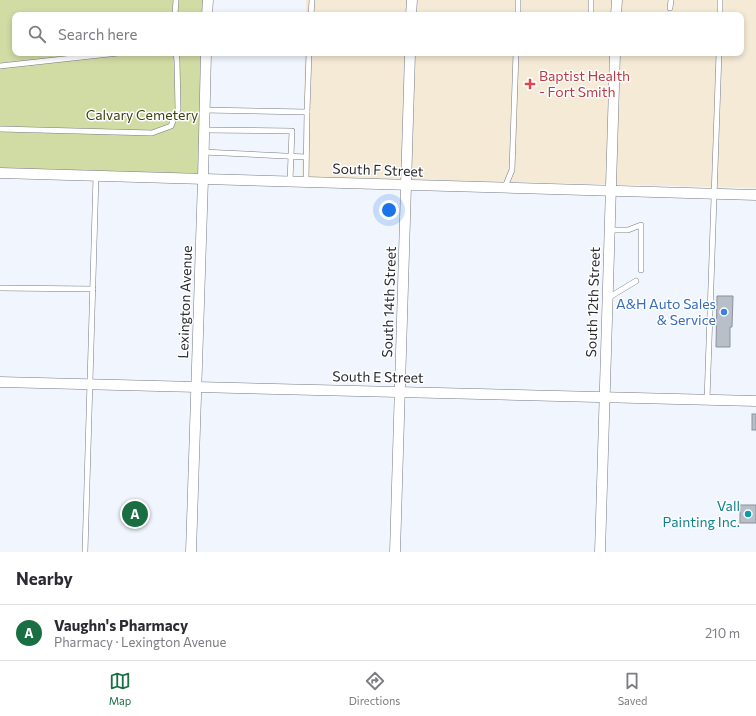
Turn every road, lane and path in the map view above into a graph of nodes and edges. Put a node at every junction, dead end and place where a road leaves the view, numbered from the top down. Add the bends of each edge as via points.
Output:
1 (176, 0) edge
2 (208, 0) edge
3 (312, 0) edge
4 (412, 0) edge
5 (518, 0) edge
6 (591, 0) edge
7 (617, 0) edge
8 (671, 0) edge
9 (720, 0) edge
10 (670, 8) dead end
11 (175, 12) edge
12 (207, 12) edge
13 (311, 12) edge
14 (411, 12) edge
15 (518, 12) edge
16 (591, 12) edge
17 (616, 12) edge
18 (720, 12) edge
19 (91, 56) edge
20 (176, 56) edge
21 (206, 56) edge
22 (310, 56) edge
23 (410, 56) edge
24 (516, 56) edge
25 (615, 56) edge
26 (718, 56) edge
27 (0, 66) edge
28 (204, 110) junction
29 (307, 112) junction
30 (0, 129) edge
31 (204, 130) junction
32 (203, 152) junction
33 (291, 156) junction
34 (306, 157) junction
35 (0, 173) edge
36 (96, 176) junction
37 (203, 179) junction
38 (290, 181) junction
39 (306, 182) junction
40 (406, 184) junction
41 (506, 187) junction
42 (610, 191) junction
43 (713, 194) junction
44 (756, 195) edge
45 (609, 230) junction
46 (640, 270) dead end
47 (636, 281) dead end
48 (0, 288) edge
49 (93, 289) junction
50 (607, 299) junction
51 (0, 382) edge
52 (90, 384) junction
53 (196, 387) junction
54 (400, 392) junction
55 (604, 397) junction
56 (707, 400) junction
57 (756, 401) edge
58 (85, 552) edge
59 (191, 552) edge
60 (395, 552) edge
61 (600, 552) edge

1 - 11 lane
2 - 12 street
3 - 13 lane
4 - 14 street
5 - 15 lane
6 - 16 lane
7 - 17 street
8 - 10 lane
9 - 18 lane
19 - 27 lane
20 - 30 lane via 178,109 172,126 152,133
21 - 28 street, Lexington Avenue
22 - 29 lane
23 - 40 street, South 14th Street
24 - 41 lane via 512,170
25 - 42 street, South 12th Street
26 - 43 lane
28 - 29 lane
28 - 31 street, Lexington Avenue
29 - 34 lane
31 - 32 street, Lexington Avenue
31 - 33 lane via 292,131
32 - 33 lane
32 - 37 street, Lexington Avenue
33 - 34 lane
33 - 38 lane
34 - 39 lane
35 - 36 street, South F Street
36 - 37 street, South F Street
36 - 49 lane
37 - 38 street, South F Street
37 - 53 street, Lexington Avenue
38 - 39 street, South F Street
39 - 40 street, South F Street
40 - 41 street, South F Street
40 - 54 street, South 14th Street
41 - 42 street, South F Street
42 - 43 street, South F Street
42 - 45 street, South 12th Street
43 - 44 street, South F Street
43 - 56 lane
45 - 46 lane via 628,230 641,225
45 - 50 street, South 12th Street
47 - 50 lane
48 - 49 lane
49 - 52 lane
50 - 55 street, South 12th Street
51 - 52 street, South E Street
52 - 53 street, South E Street
52 - 58 lane
53 - 54 street, South E Street
53 - 59 street, Lexington Avenue
54 - 55 street, South E Street
54 - 60 street, South 14th Street
55 - 56 street, South E Street
55 - 61 street, South 12th Street
56 - 57 street, South E Street

